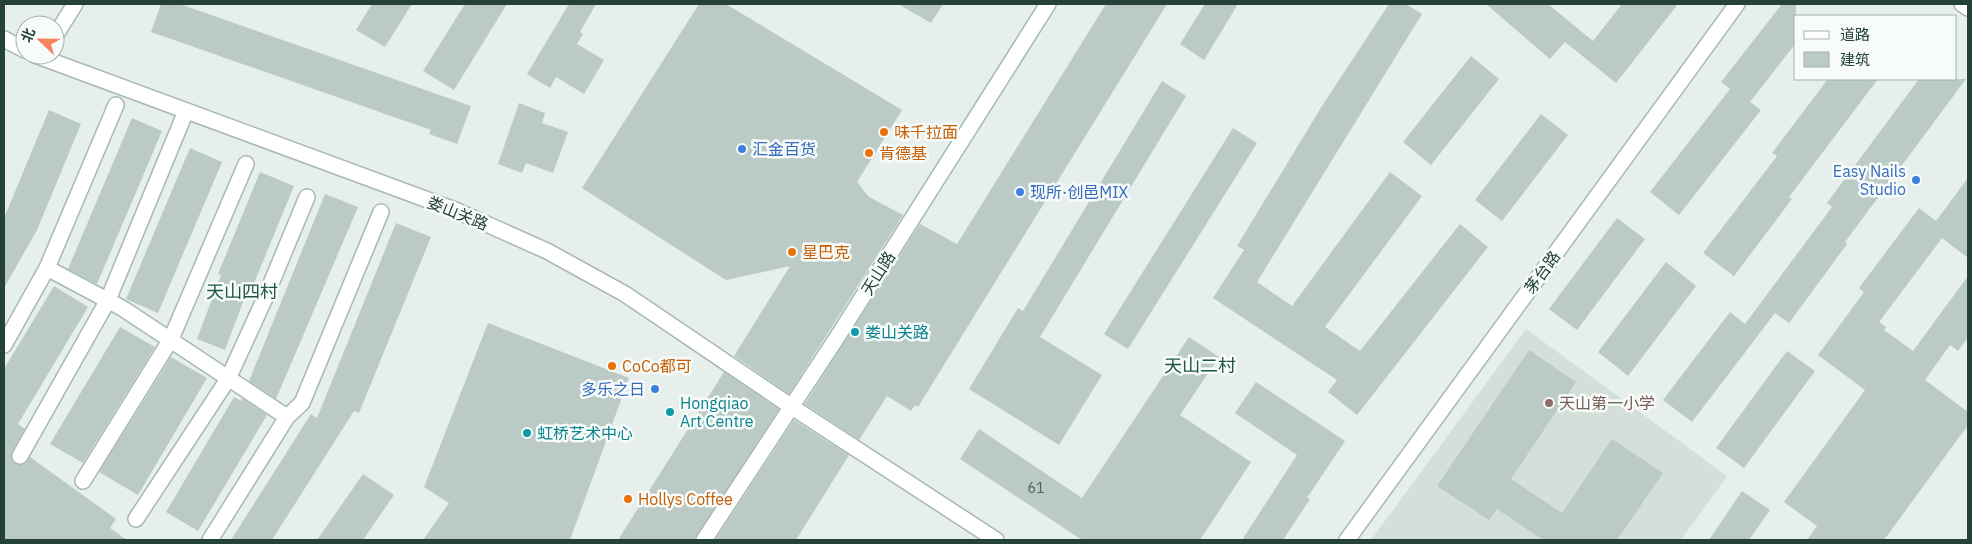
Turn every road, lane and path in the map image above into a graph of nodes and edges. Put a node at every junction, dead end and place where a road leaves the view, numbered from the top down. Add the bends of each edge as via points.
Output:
1 (75, 4) edge
2 (1048, 4) edge
3 (1737, 4) edge
4 (1962, 4) edge
5 (1968, 8) edge
6 (65, 20) edge
7 (64, 65) edge
8 (116, 105) dead end
9 (186, 111) junction
10 (246, 164) dead end
11 (307, 197) dead end
12 (380, 212) dead end
13 (47, 268) junction
14 (108, 300) junction
15 (171, 339) junction
16 (4, 345) edge
17 (228, 379) junction
18 (792, 408) junction
19 (287, 417) junction
20 (20, 456) dead end
21 (83, 481) dead end
22 (136, 519) dead end
23 (210, 540) edge
24 (704, 540) edge
25 (996, 540) edge
26 (1347, 540) edge

1 - 6 street
2 - 18 street, 天山路
3 - 26 street, 茅台路
4 - 5 street
7 - 9 street, 娄山关路
8 - 13 street
9 - 14 street
9 - 18 street, 娄山关路 via 455,210 547,251 625,294
10 - 15 street
11 - 17 street
12 - 19 street via 302,403
13 - 14 street
13 - 16 street
14 - 15 street
14 - 20 street
15 - 17 street
15 - 21 street
17 - 19 street
17 - 22 street
18 - 24 street, 天山路
18 - 25 street, 娄山关路
19 - 23 street

